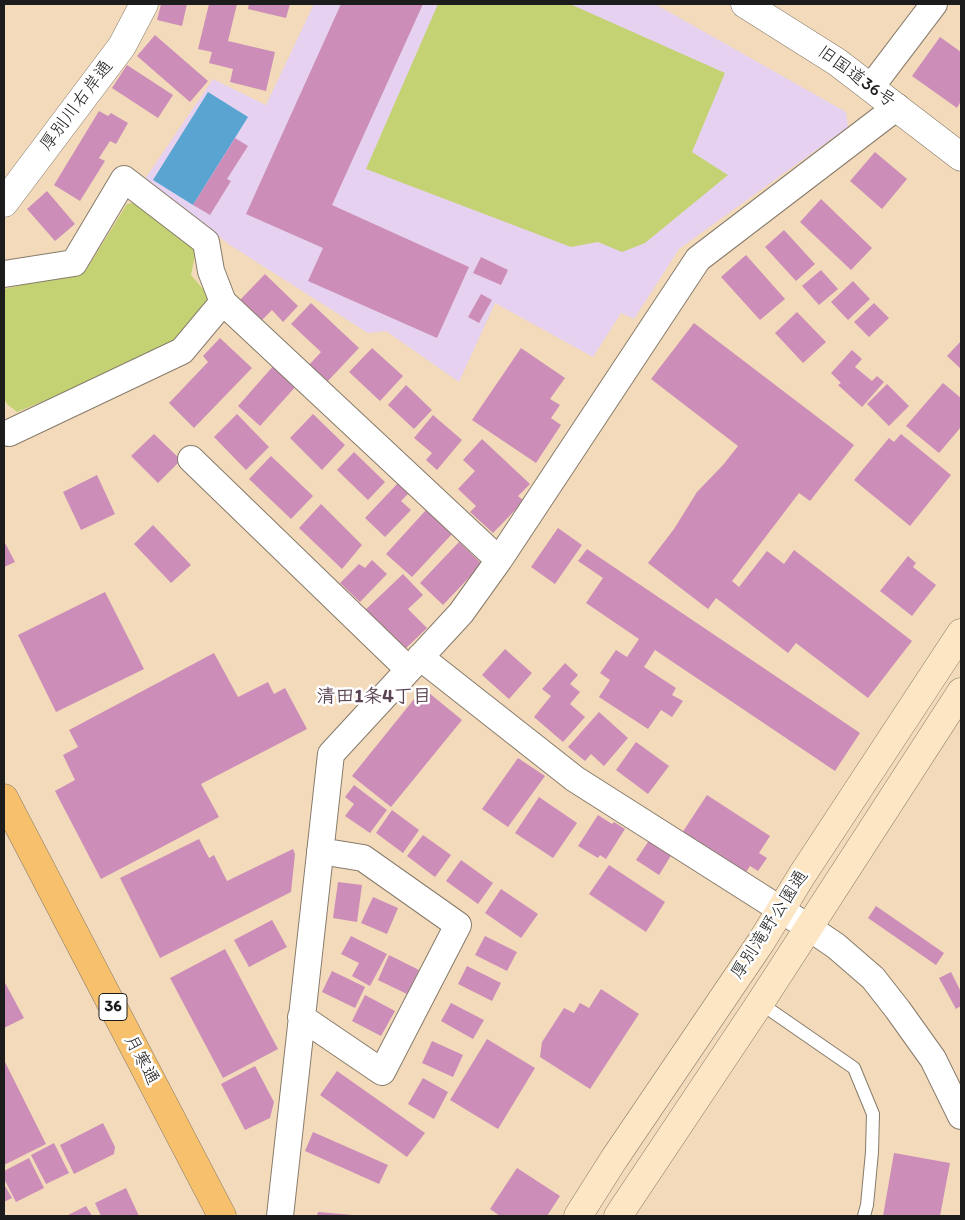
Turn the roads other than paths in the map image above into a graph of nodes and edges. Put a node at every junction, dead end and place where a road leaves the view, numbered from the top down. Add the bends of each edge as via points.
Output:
1 (144, 4) edge
2 (745, 4) edge
3 (934, 4) edge
4 (871, 87) junction
5 (898, 107) junction
6 (961, 157) edge
7 (4, 202) edge
8 (4, 274) edge
9 (223, 302) junction
10 (5, 430) edge
11 (191, 459) dead end
12 (499, 560) junction
13 (961, 633) edge
14 (414, 663) junction
15 (961, 692) edge
16 (4, 798) edge
17 (320, 851) junction
18 (781, 910) junction
19 (808, 927) junction
20 (760, 1003) junction
21 (301, 1017) junction
22 (961, 1116) edge
23 (597, 1187) junction
24 (622, 1210) edge
25 (222, 1216) edge
26 (280, 1216) edge
27 (578, 1216) edge
28 (864, 1216) edge

1 - 7 street, 厚別川右岸通 via 122,46
2 - 4 street, 旧国道36号
3 - 4 street
4 - 5 street, 旧国道36号
5 - 6 street, 旧国道36号
5 - 12 street via 698,259
8 - 9 street via 74,263 124,179 206,242
9 - 10 street via 182,351
9 - 12 street
11 - 14 street
12 - 14 street via 460,613
13 - 18 main road, 厚別滝野公園通
14 - 17 street via 331,754
14 - 18 street via 575,779
15 - 19 main road, 厚別滝野公園通
16 - 25 highway, 月寒通 / 36
17 - 21 street
17 - 21 street via 363,858 458,925 382,1072
18 - 19 street
18 - 23 main road, 厚別滝野公園通
19 - 20 main road, 厚別滝野公園通
19 - 22 street via 873,978 932,1059
20 - 24 main road, 厚別滝野公園通
20 - 28 lane via 854,1068 873,1114
21 - 26 street
23 - 24 main road
23 - 27 main road, 厚別滝野公園通

